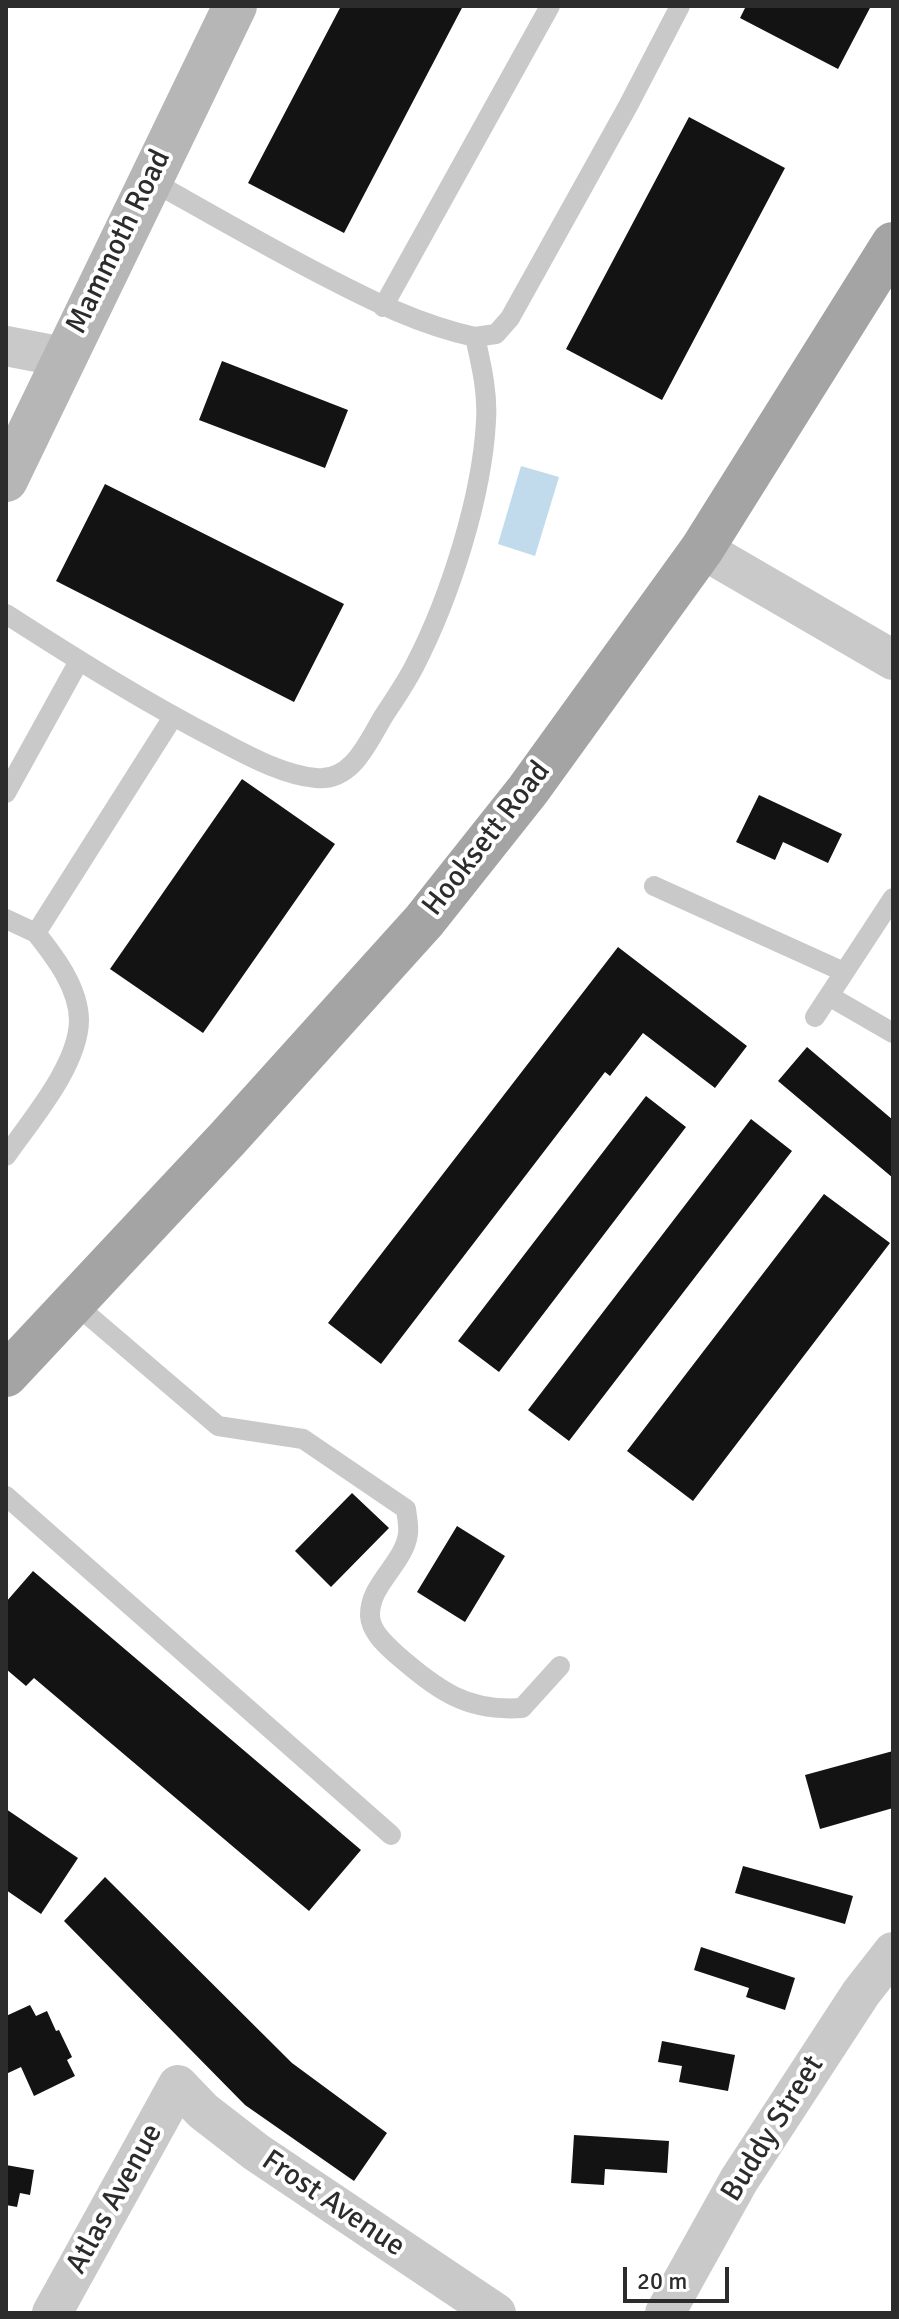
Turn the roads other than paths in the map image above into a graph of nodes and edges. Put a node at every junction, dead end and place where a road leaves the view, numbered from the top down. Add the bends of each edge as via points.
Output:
1 (235, 6) edge
2 (550, 6) edge
3 (680, 6) edge
4 (150, 180) junction
5 (893, 244) edge
6 (383, 307) junction
7 (475, 337) junction
8 (6, 346) edge
9 (63, 357) junction
10 (6, 480) edge
11 (702, 549) junction
12 (6, 614) edge
13 (893, 660) edge
14 (79, 661) junction
15 (173, 717) junction
16 (6, 793) edge
17 (654, 886) dead end
18 (893, 898) edge
19 (6, 919) edge
20 (36, 933) junction
21 (844, 972) junction
22 (829, 996) junction
23 (815, 1017) dead end
24 (893, 1033) edge
25 (6, 1156) edge
26 (74, 1303) junction
27 (6, 1375) edge
28 (6, 1496) edge
29 (560, 1666) dead end
30 (391, 1835) dead end
31 (893, 1952) edge
32 (178, 2085) joint
33 (52, 2313) edge
34 (496, 2313) edge
35 (665, 2313) edge

1 - 4 main road, Mammoth Road
2 - 6 lane
3 - 7 lane via 510,318 496,334
4 - 6 lane
4 - 9 main road, Mammoth Road
5 - 11 main road, Hooksett Road
6 - 7 lane
7 - 15 lane via 486,420 467,523 441,607 414,666 356,762 338,775 318,779 237,750
8 - 9 street
9 - 10 main road, Mammoth Road
11 - 13 street
11 - 26 main road, Hooksett Road via 528,790 424,921
12 - 14 lane
14 - 15 lane
14 - 16 lane
15 - 20 lane
17 - 21 lane
18 - 21 lane
19 - 20 lane
20 - 25 lane via 69,981 79,1020 59,1079
21 - 22 lane
22 - 23 lane
22 - 24 lane
26 - 27 main road, Hooksett Road
26 - 29 lane via 218,1426 303,1439 406,1509 408,1535 373,1597 370,1618 380,1640 436,1688 496,1710 522,1708
28 - 30 lane
31 - 35 street, Buddy Street via 739,2180
32 - 33 street, Atlas Avenue
32 - 34 street, Frost Avenue via 256,2152

